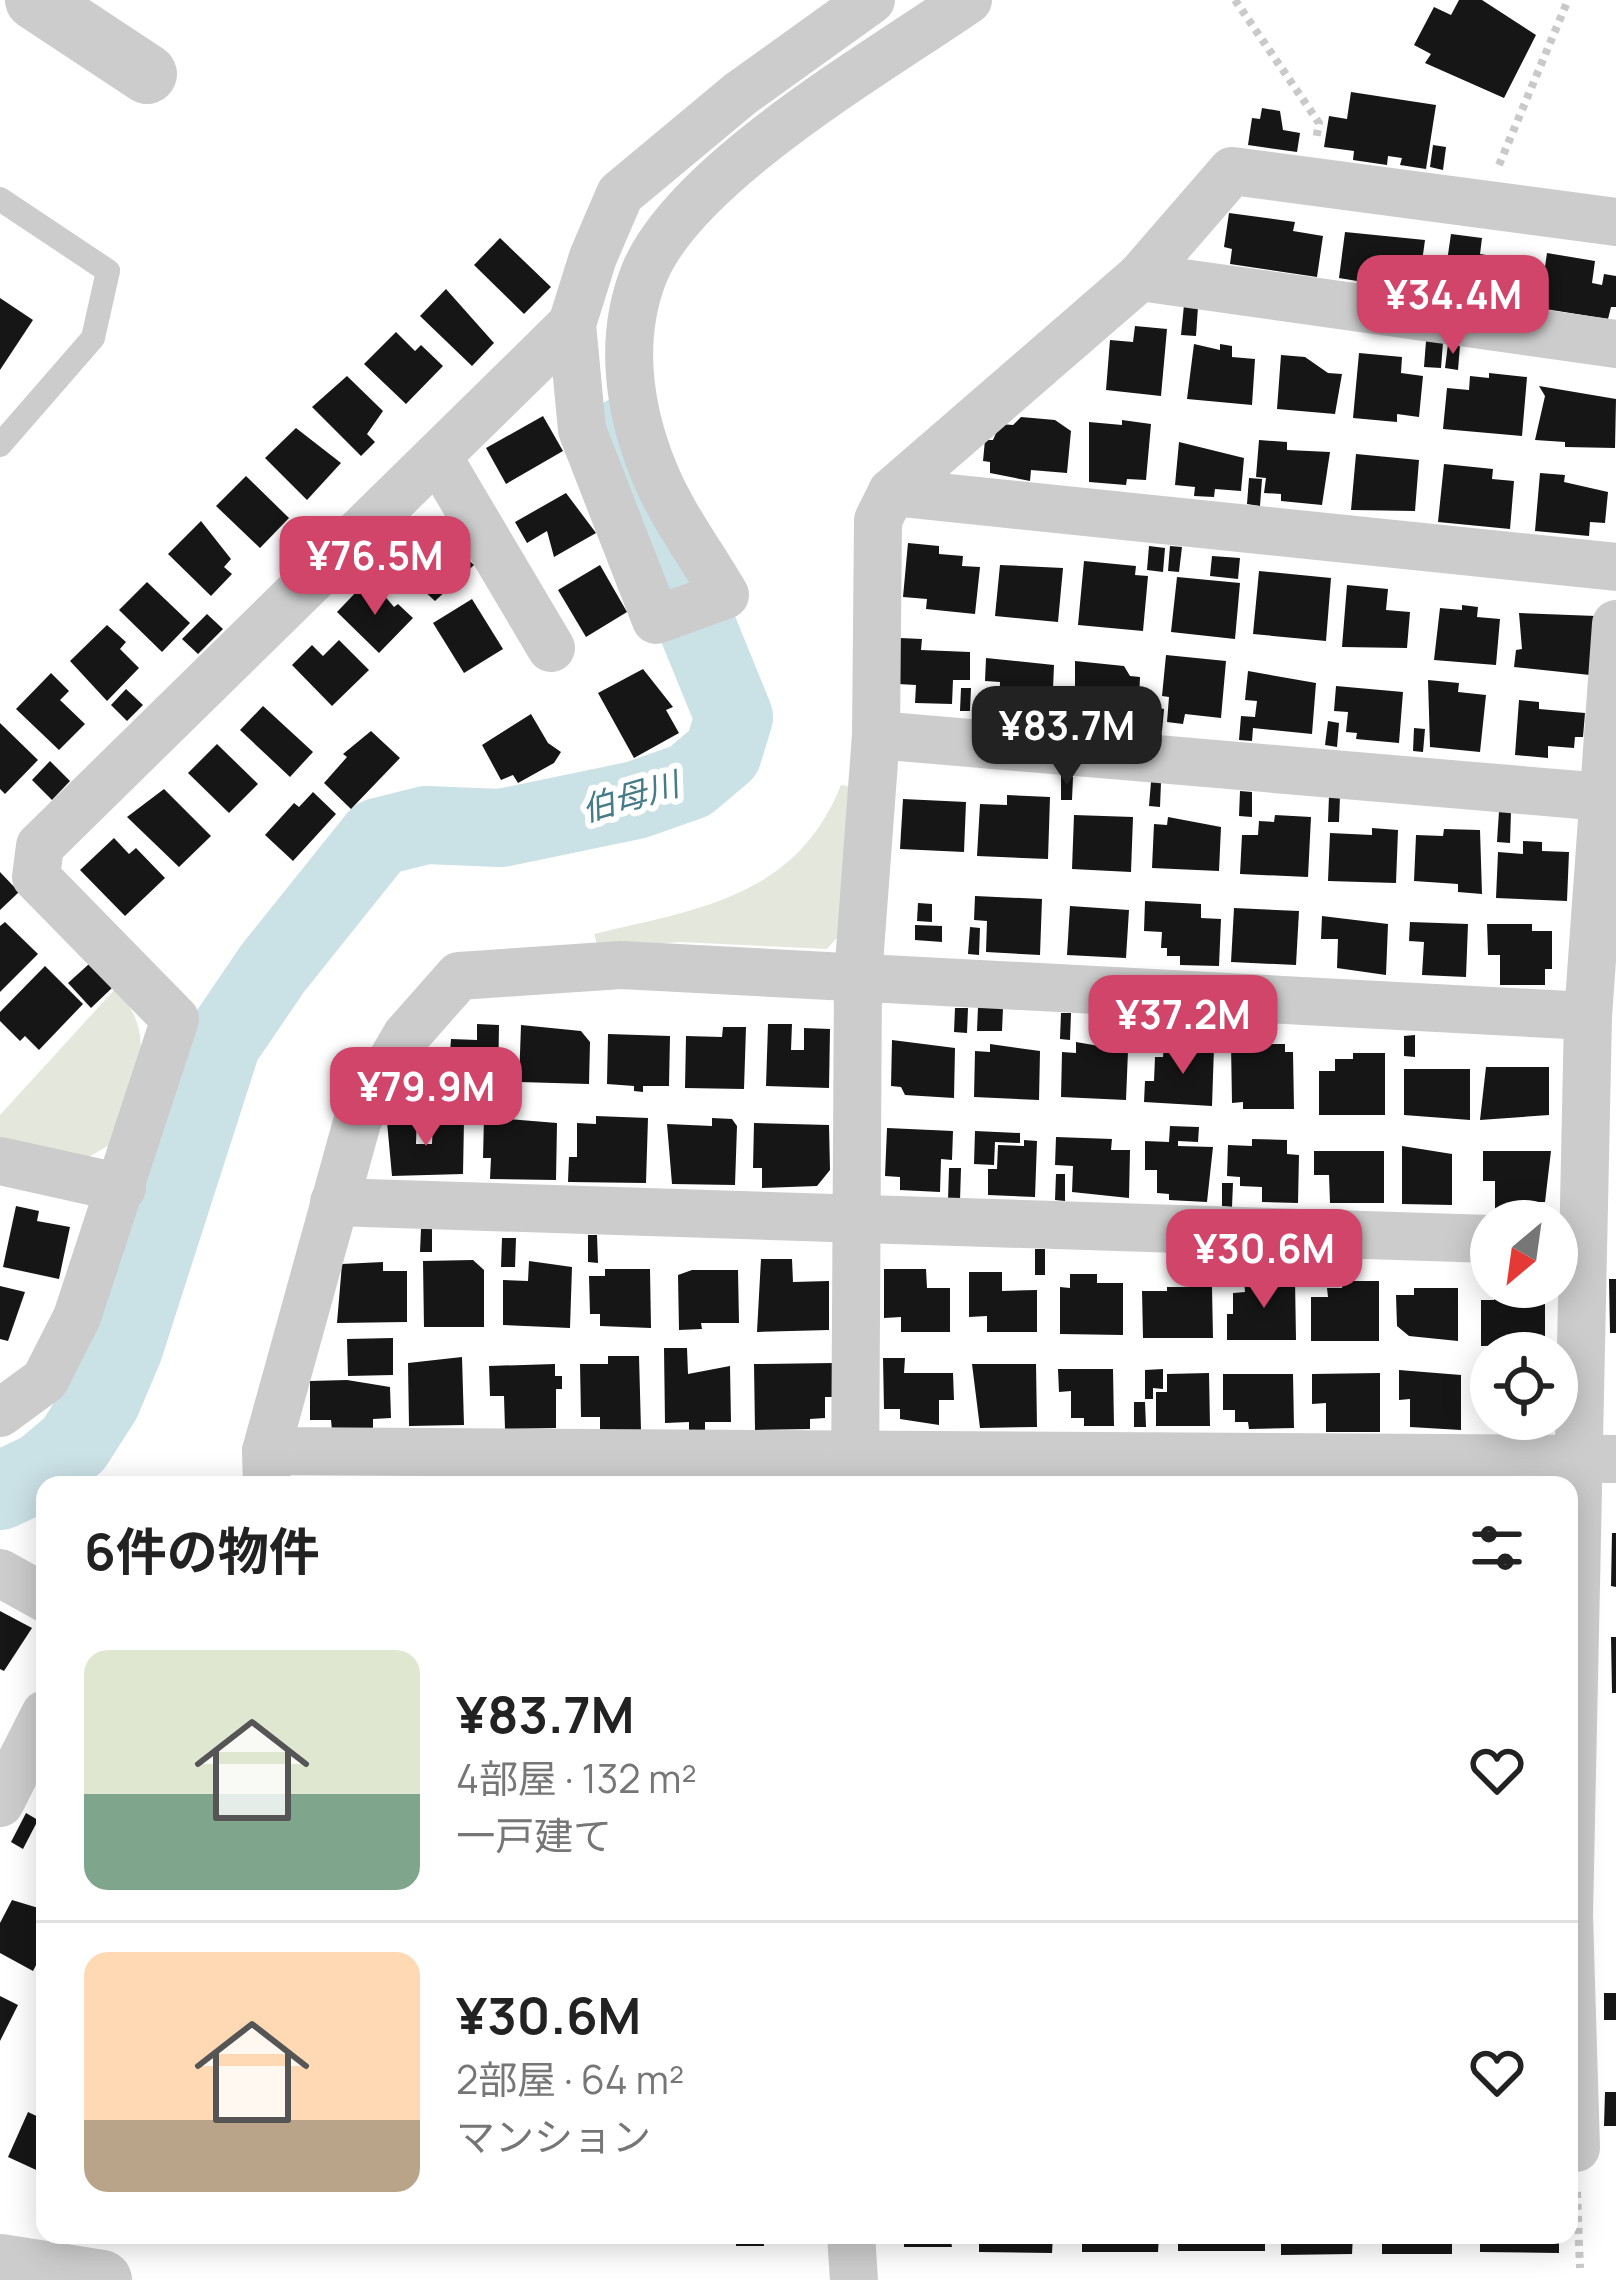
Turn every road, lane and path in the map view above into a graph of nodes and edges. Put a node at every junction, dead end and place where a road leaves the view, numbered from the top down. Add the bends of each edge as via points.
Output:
1 (35, 0) edge
2 (871, 0) edge
3 (968, 0) edge
4 (1235, 0) edge
5 (1568, 0) edge
6 (147, 74) dead end
7 (1307, 179) junction
8 (0, 199) edge
9 (1483, 204) junction
10 (1616, 222) edge
11 (1140, 277) junction
12 (572, 324) junction
13 (1616, 344) edge
14 (0, 445) edge
15 (438, 457) junction
16 (892, 492) junction
17 (1616, 567) edge
18 (1616, 624) edge
19 (551, 648) dead end
20 (876, 735) junction
21 (1603, 797) junction
22 (858, 977) junction
23 (1588, 1016) junction
24 (0, 1161) edge
25 (122, 1188) junction
26 (1573, 1200) edge
27 (334, 1202) junction
28 (854, 1221) junction
29 (1470, 1238) edge
30 (1578, 1301) edge
31 (22, 1375) edge
32 (0, 1413) edge
33 (1599, 1459) edge
34 (266, 1468) edge
35 (855, 1470) edge
36 (0, 1574) edge
37 (36, 1593) edge
38 (1578, 1631) edge
39 (36, 1732) edge
40 (0, 1803) edge
41 (1578, 2238) edge
42 (852, 2244) edge
43 (0, 2264) edge
44 (1580, 2268) dead end
45 (102, 2280) edge
46 (854, 2280) edge

1 - 6 street
2 - 12 street via 620,194
3 - 12 street via 782,129 675,221 644,273 626,341 634,408 653,471 725,596 656,620 583,430
4 - 7 path via 1319,123
5 - 9 path
7 - 9 street
7 - 11 street via 1232,171
8 - 14 lane via 108,271 93,338
9 - 10 street
11 - 13 street
11 - 16 street
12 - 15 street
15 - 19 street
15 - 25 street via 40,846 36,878 175,1019
16 - 17 street
16 - 20 street via 878,520
18 - 21 street
20 - 21 street
20 - 22 street
21 - 23 street
22 - 23 street
22 - 27 street via 621,965 459,976 406,1036 358,1118
22 - 28 street
23 - 26 street
24 - 25 street
25 - 31 street via 77,1317
27 - 28 street
27 - 34 street
28 - 29 street
28 - 35 street
30 - 33 street
31 - 32 street
33 - 35 street
33 - 38 street
34 - 35 street
36 - 37 street
39 - 40 street
41 - 44 path
42 - 46 street
43 - 45 street

